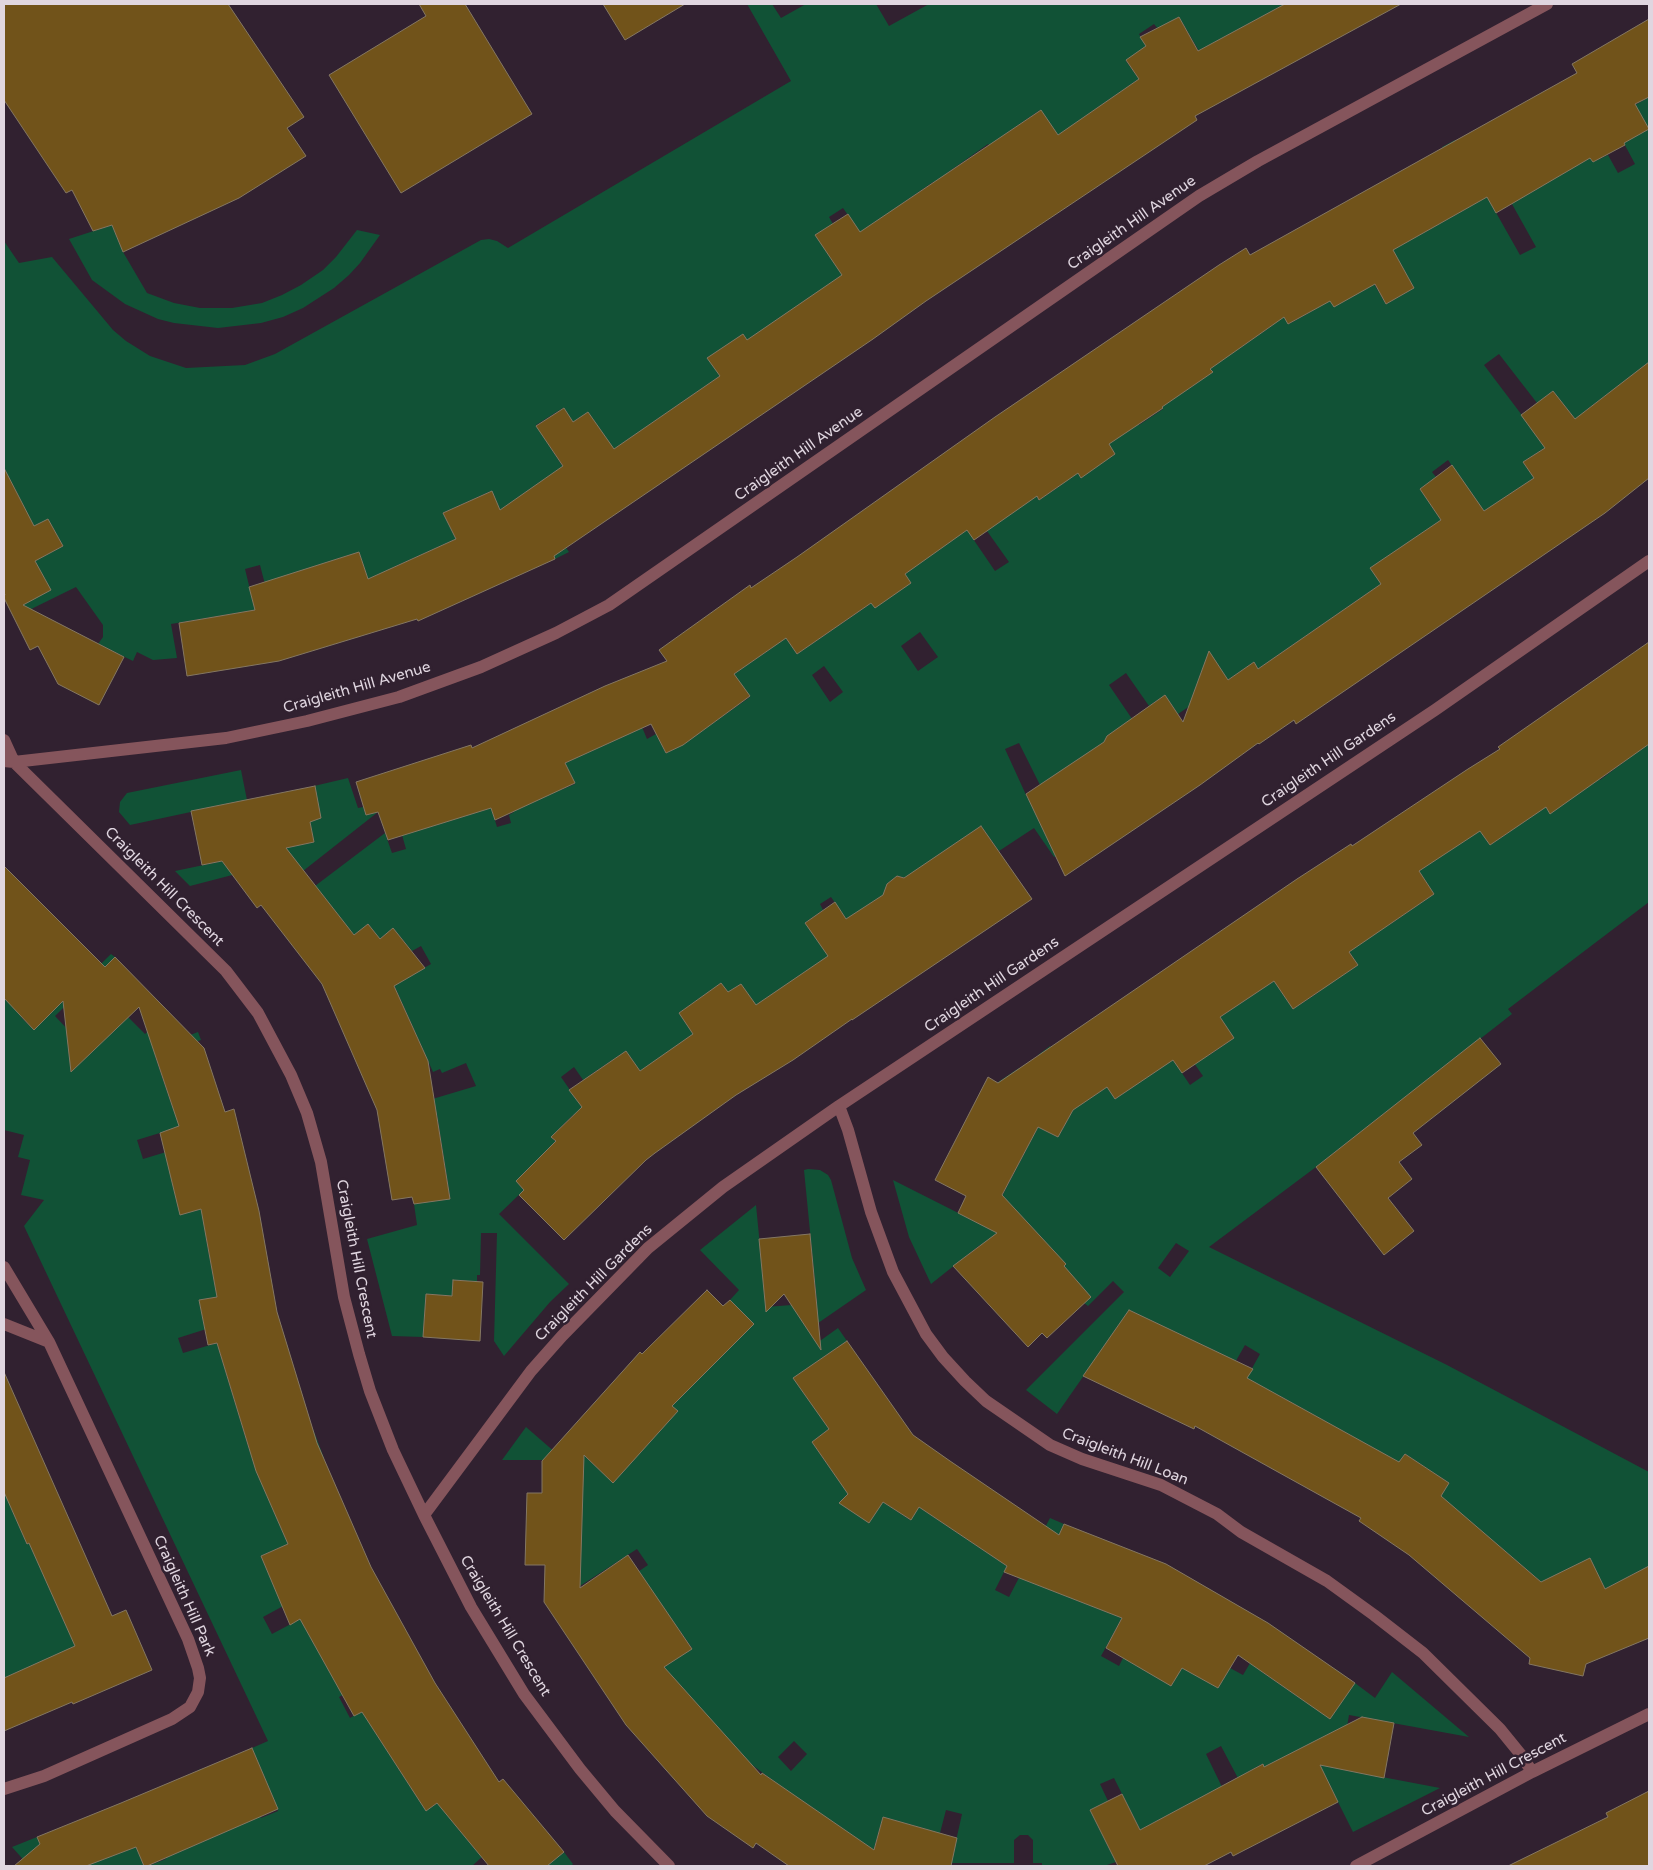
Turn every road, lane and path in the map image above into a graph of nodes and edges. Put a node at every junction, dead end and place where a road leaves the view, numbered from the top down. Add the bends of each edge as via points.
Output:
1 (1547, 4) edge
2 (1649, 562) edge
3 (4, 740) edge
4 (9, 762) edge
5 (839, 1106) junction
6 (4, 1267) edge
7 (4, 1324) edge
8 (49, 1342) junction
9 (424, 1515) junction
10 (1649, 1714) edge
11 (1532, 1772) junction
12 (4, 1789) edge
13 (669, 1866) edge
14 (1356, 1866) edge

1 - 4 street, Craigleith Hill Avenue via 1250,165 1199,196 609,605 556,633 481,667 399,697 307,721 226,738
2 - 5 street, Craigleith Hill Gardens via 1435,710
3 - 4 street, Craigleith Hill Crescent
4 - 9 street, Craigleith Hill Crescent via 226,971 258,1013 280,1052 299,1092 316,1142 344,1297 370,1391
5 - 9 street, Craigleith Hill Gardens via 723,1187 648,1248 531,1371
5 - 11 street, Craigleith Hill Loan via 893,1272 926,1334 972,1388 1050,1445 1161,1485 1217,1514 1256,1541 1327,1581 1423,1653 1500,1729
6 - 8 street, Craigleith Hill Park
7 - 8 street
8 - 12 street, Craigleith Hill Park via 188,1639 200,1678 198,1692 190,1707 172,1719 44,1776
9 - 13 street, Craigleith Hill Crescent via 471,1607 524,1694 615,1811
10 - 11 street, Craigleith Hill Crescent
11 - 14 street, Craigleith Hill Crescent

